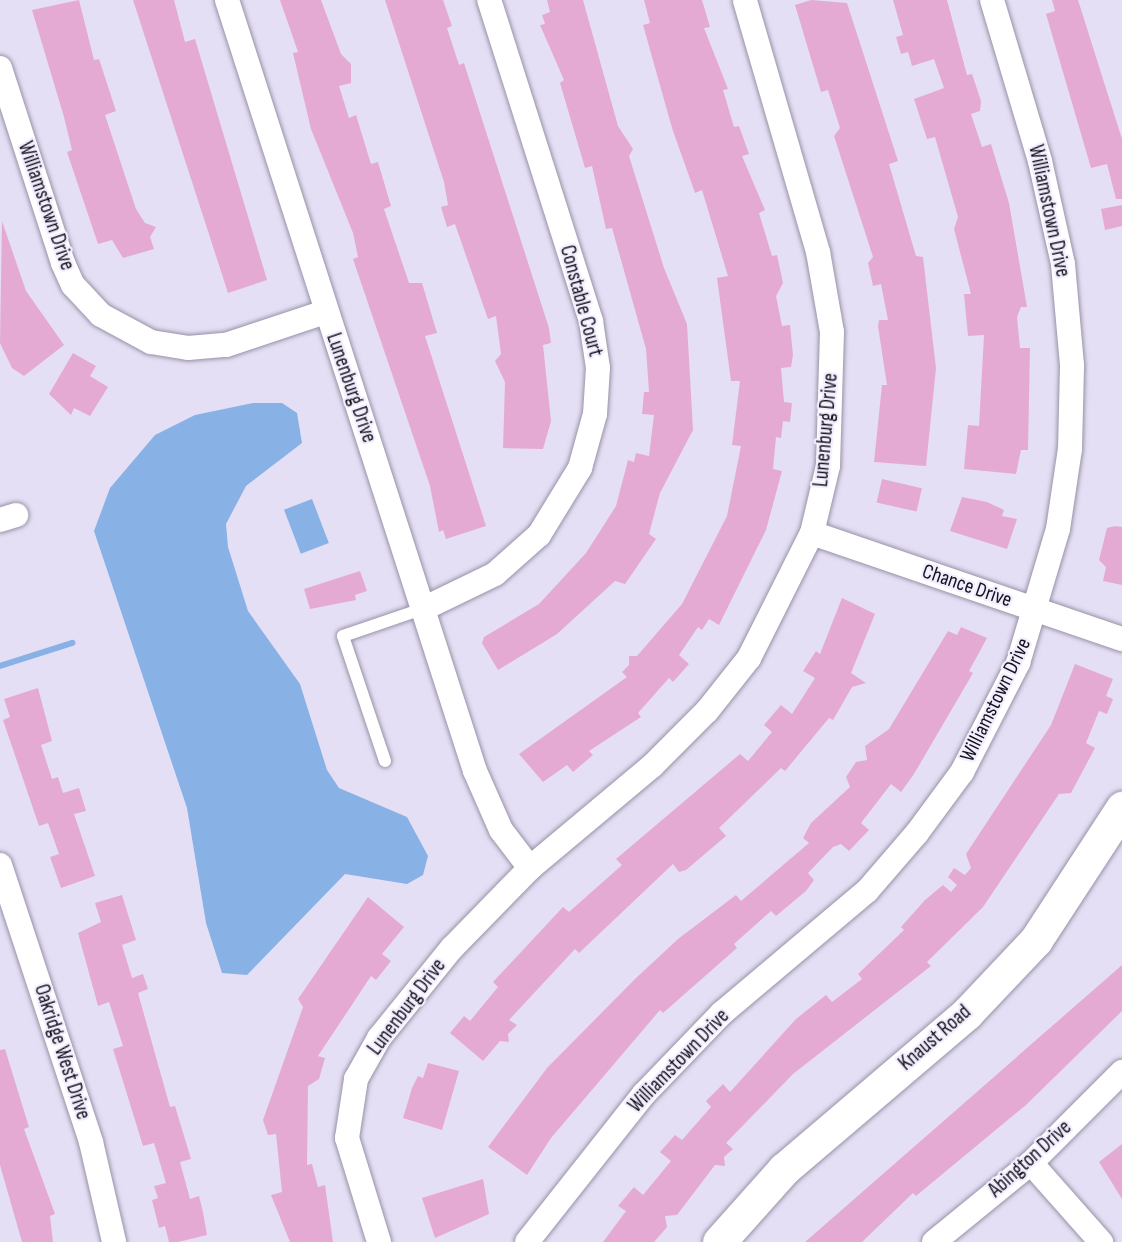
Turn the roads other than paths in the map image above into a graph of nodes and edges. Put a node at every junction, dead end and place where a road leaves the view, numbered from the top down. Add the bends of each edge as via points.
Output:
1 (227, 0) edge
2 (489, 0) edge
3 (745, 0) edge
4 (992, 0) edge
5 (0, 68) edge
6 (325, 312) junction
7 (812, 533) junction
8 (425, 608) junction
9 (1037, 609) junction
10 (1122, 639) edge
11 (385, 761) dead end
12 (1122, 808) edge
13 (0, 865) edge
14 (530, 868) junction
15 (1122, 1072) edge
16 (1031, 1163) junction
17 (114, 1242) edge
18 (379, 1242) edge
19 (527, 1242) edge
20 (719, 1242) edge
21 (934, 1242) edge
22 (1101, 1242) edge

1 - 6 street, Lunenburg Drive
2 - 8 street, Constable Court via 591,321 598,368 595,414 569,493 539,535 495,574
3 - 7 street, Lunenburg Drive via 818,252 832,332 828,466
4 - 9 street, Williamstown Drive via 1040,161 1069,315 1070,449
5 - 6 street, Williamstown Drive via 63,263 73,285 101,315 151,342 188,348 226,345
6 - 8 street, Lunenburg Drive
7 - 9 street, Chance Drive
7 - 14 street, Lunenburg Drive via 748,658 707,711 652,766
8 - 11 lane via 343,636
8 - 14 street, Lunenburg Drive via 491,812
9 - 10 street, Chance Drive
9 - 19 street, Williamstown Drive via 992,716 962,772 917,833 867,891 722,1013 644,1094
12 - 20 main road, Knaust Road via 1036,940 966,1013 784,1168
13 - 17 street, Oakridge West Drive via 91,1142
14 - 18 street, Lunenburg Drive via 452,948 379,1038 356,1079 347,1138
15 - 16 street, Abington Drive
16 - 21 street, Abington Drive
16 - 22 street

